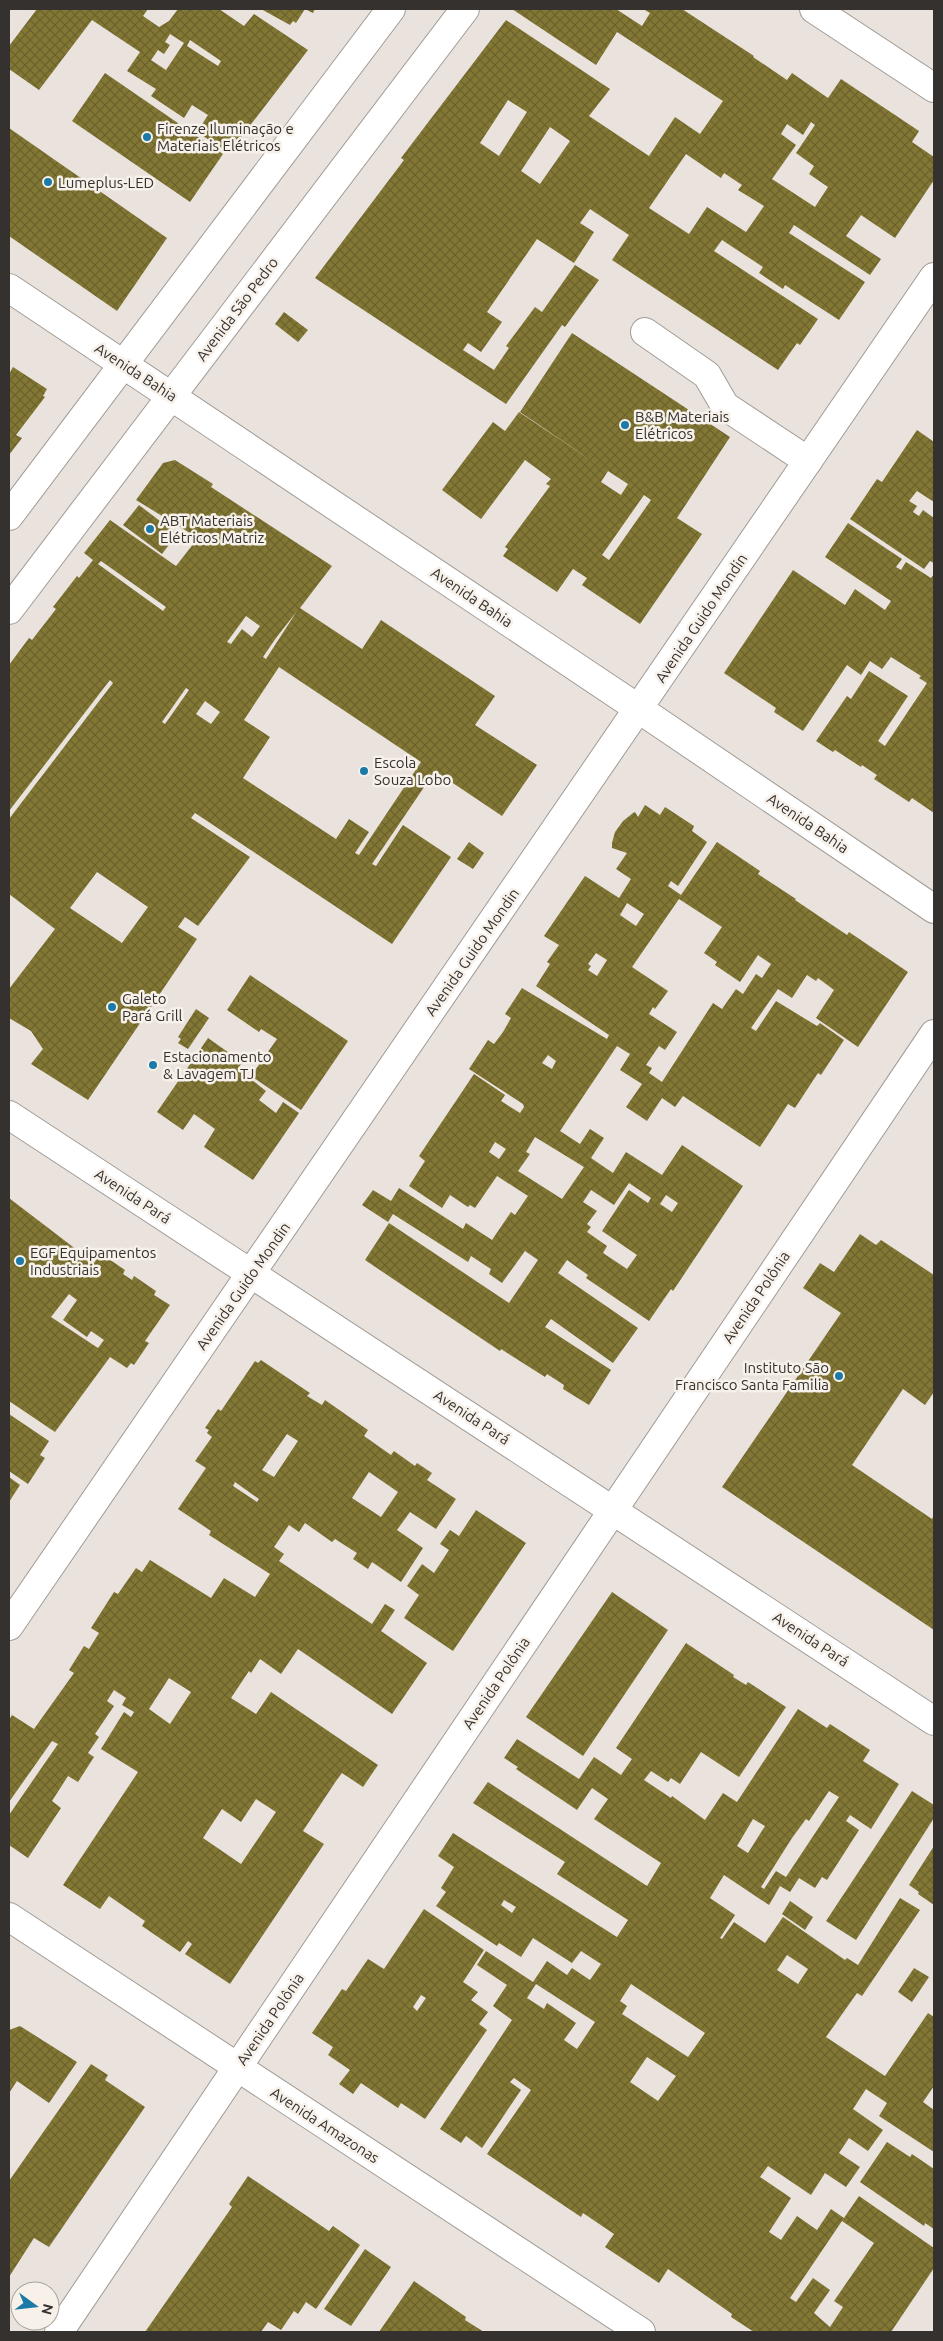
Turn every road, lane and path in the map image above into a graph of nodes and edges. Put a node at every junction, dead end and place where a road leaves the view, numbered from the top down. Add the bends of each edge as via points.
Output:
1 (391, 9) edge
2 (465, 9) edge
3 (814, 9) edge
4 (934, 88) edge
5 (934, 277) edge
6 (9, 288) edge
7 (645, 332) dead end
8 (123, 364) junction
9 (171, 396) junction
10 (808, 462) junction
11 (9, 516) edge
12 (9, 610) edge
13 (640, 709) junction
14 (934, 909) edge
15 (934, 1034) edge
16 (9, 1115) edge
17 (251, 1273) junction
18 (614, 1509) junction
19 (9, 1626) edge
20 (934, 1721) edge
21 (9, 1917) edge
22 (237, 2068) junction
23 (59, 2332) edge
24 (641, 2332) edge

1 - 8 street
2 - 9 street, Avenida São Pedro
3 - 4 street
5 - 10 street, Avenida Guido Mondin
6 - 8 street, Avenida Bahia
7 - 10 street via 707,375 725,406
8 - 9 street, Avenida Bahia
8 - 11 street
9 - 12 street, Avenida São Pedro
9 - 13 street, Avenida Bahia
10 - 13 street, Avenida Guido Mondin
13 - 14 street, Avenida Bahia
13 - 17 street, Avenida Guido Mondin
15 - 18 street, Avenida Polônia
16 - 17 street, Avenida Pará
17 - 18 street, Avenida Pará
17 - 19 street, Avenida Guido Mondin
18 - 20 street, Avenida Pará
18 - 22 street, Avenida Polônia
21 - 22 street, Avenida Amazonas
22 - 23 street, Avenida Polônia
22 - 24 street, Avenida Amazonas

